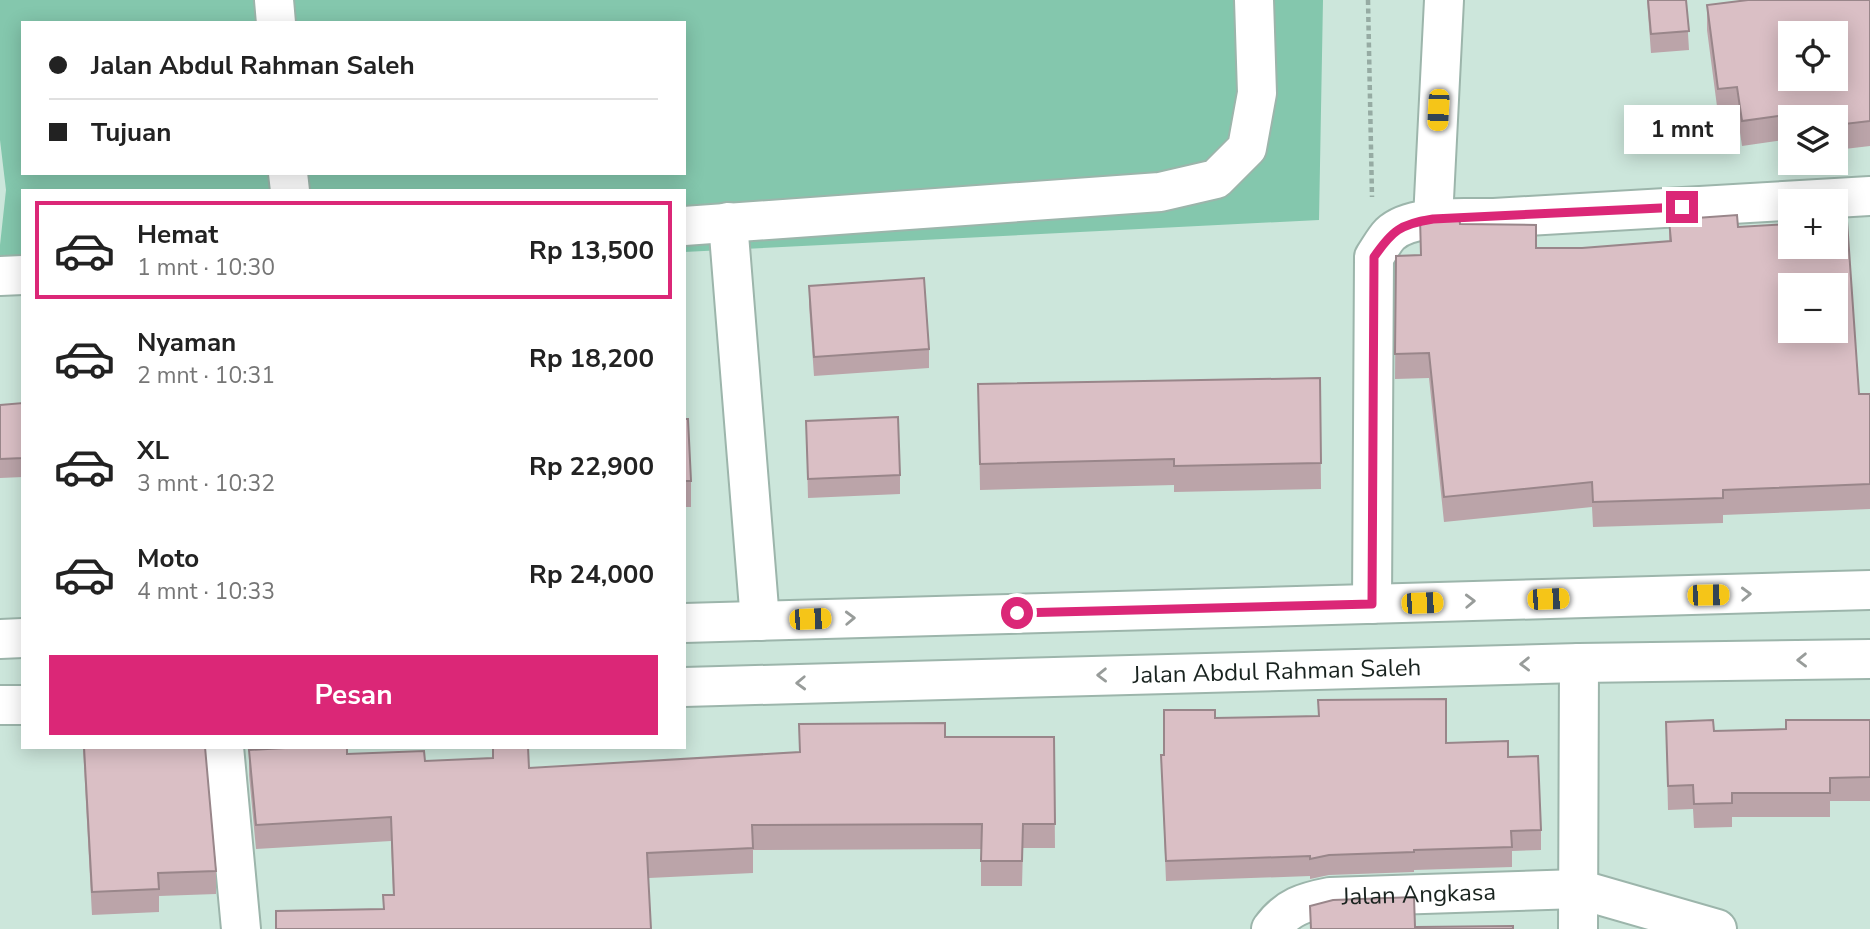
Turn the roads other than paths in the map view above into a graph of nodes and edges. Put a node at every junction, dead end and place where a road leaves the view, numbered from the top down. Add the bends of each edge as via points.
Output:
1 (274, 0) edge
2 (1254, 0) edge
3 (1444, 0) edge
4 (276, 21) edge
5 (1870, 197) edge
6 (1433, 219) junction
7 (728, 222) junction
8 (686, 226) edge
9 (21, 275) edge
10 (0, 276) edge
11 (1870, 590) edge
12 (1372, 604) junction
13 (760, 621) junction
14 (686, 623) edge
15 (21, 638) edge
16 (0, 639) edge
17 (1870, 659) edge
18 (1579, 663) junction
19 (686, 687) edge
20 (0, 705) edge
21 (21, 705) edge
22 (224, 749) edge
23 (1578, 889) junction
24 (242, 929) edge
25 (1271, 929) edge
26 (1578, 929) edge
27 (1717, 929) edge

1 - 4 main road
2 - 7 main road via 1257,93 1247,148 1216,179 1160,192
3 - 6 main road
5 - 6 main road
6 - 12 main road via 1411,222 1391,233 1374,257
7 - 8 main road
7 - 13 main road
9 - 10 main road
12 -> 11 main road
13 -> 12 main road
13 - 14 main road
15 - 16 main road
17 -> 18 main road, Jalan Abdul Rahman Saleh
18 -> 19 main road, Jalan Abdul Rahman Saleh
18 - 23 main road
20 - 21 main road
22 - 24 main road
23 - 25 main road, Jalan Angkasa via 1330,897 1301,903
23 - 26 main road
23 - 27 main road, Jalan Angkasa

